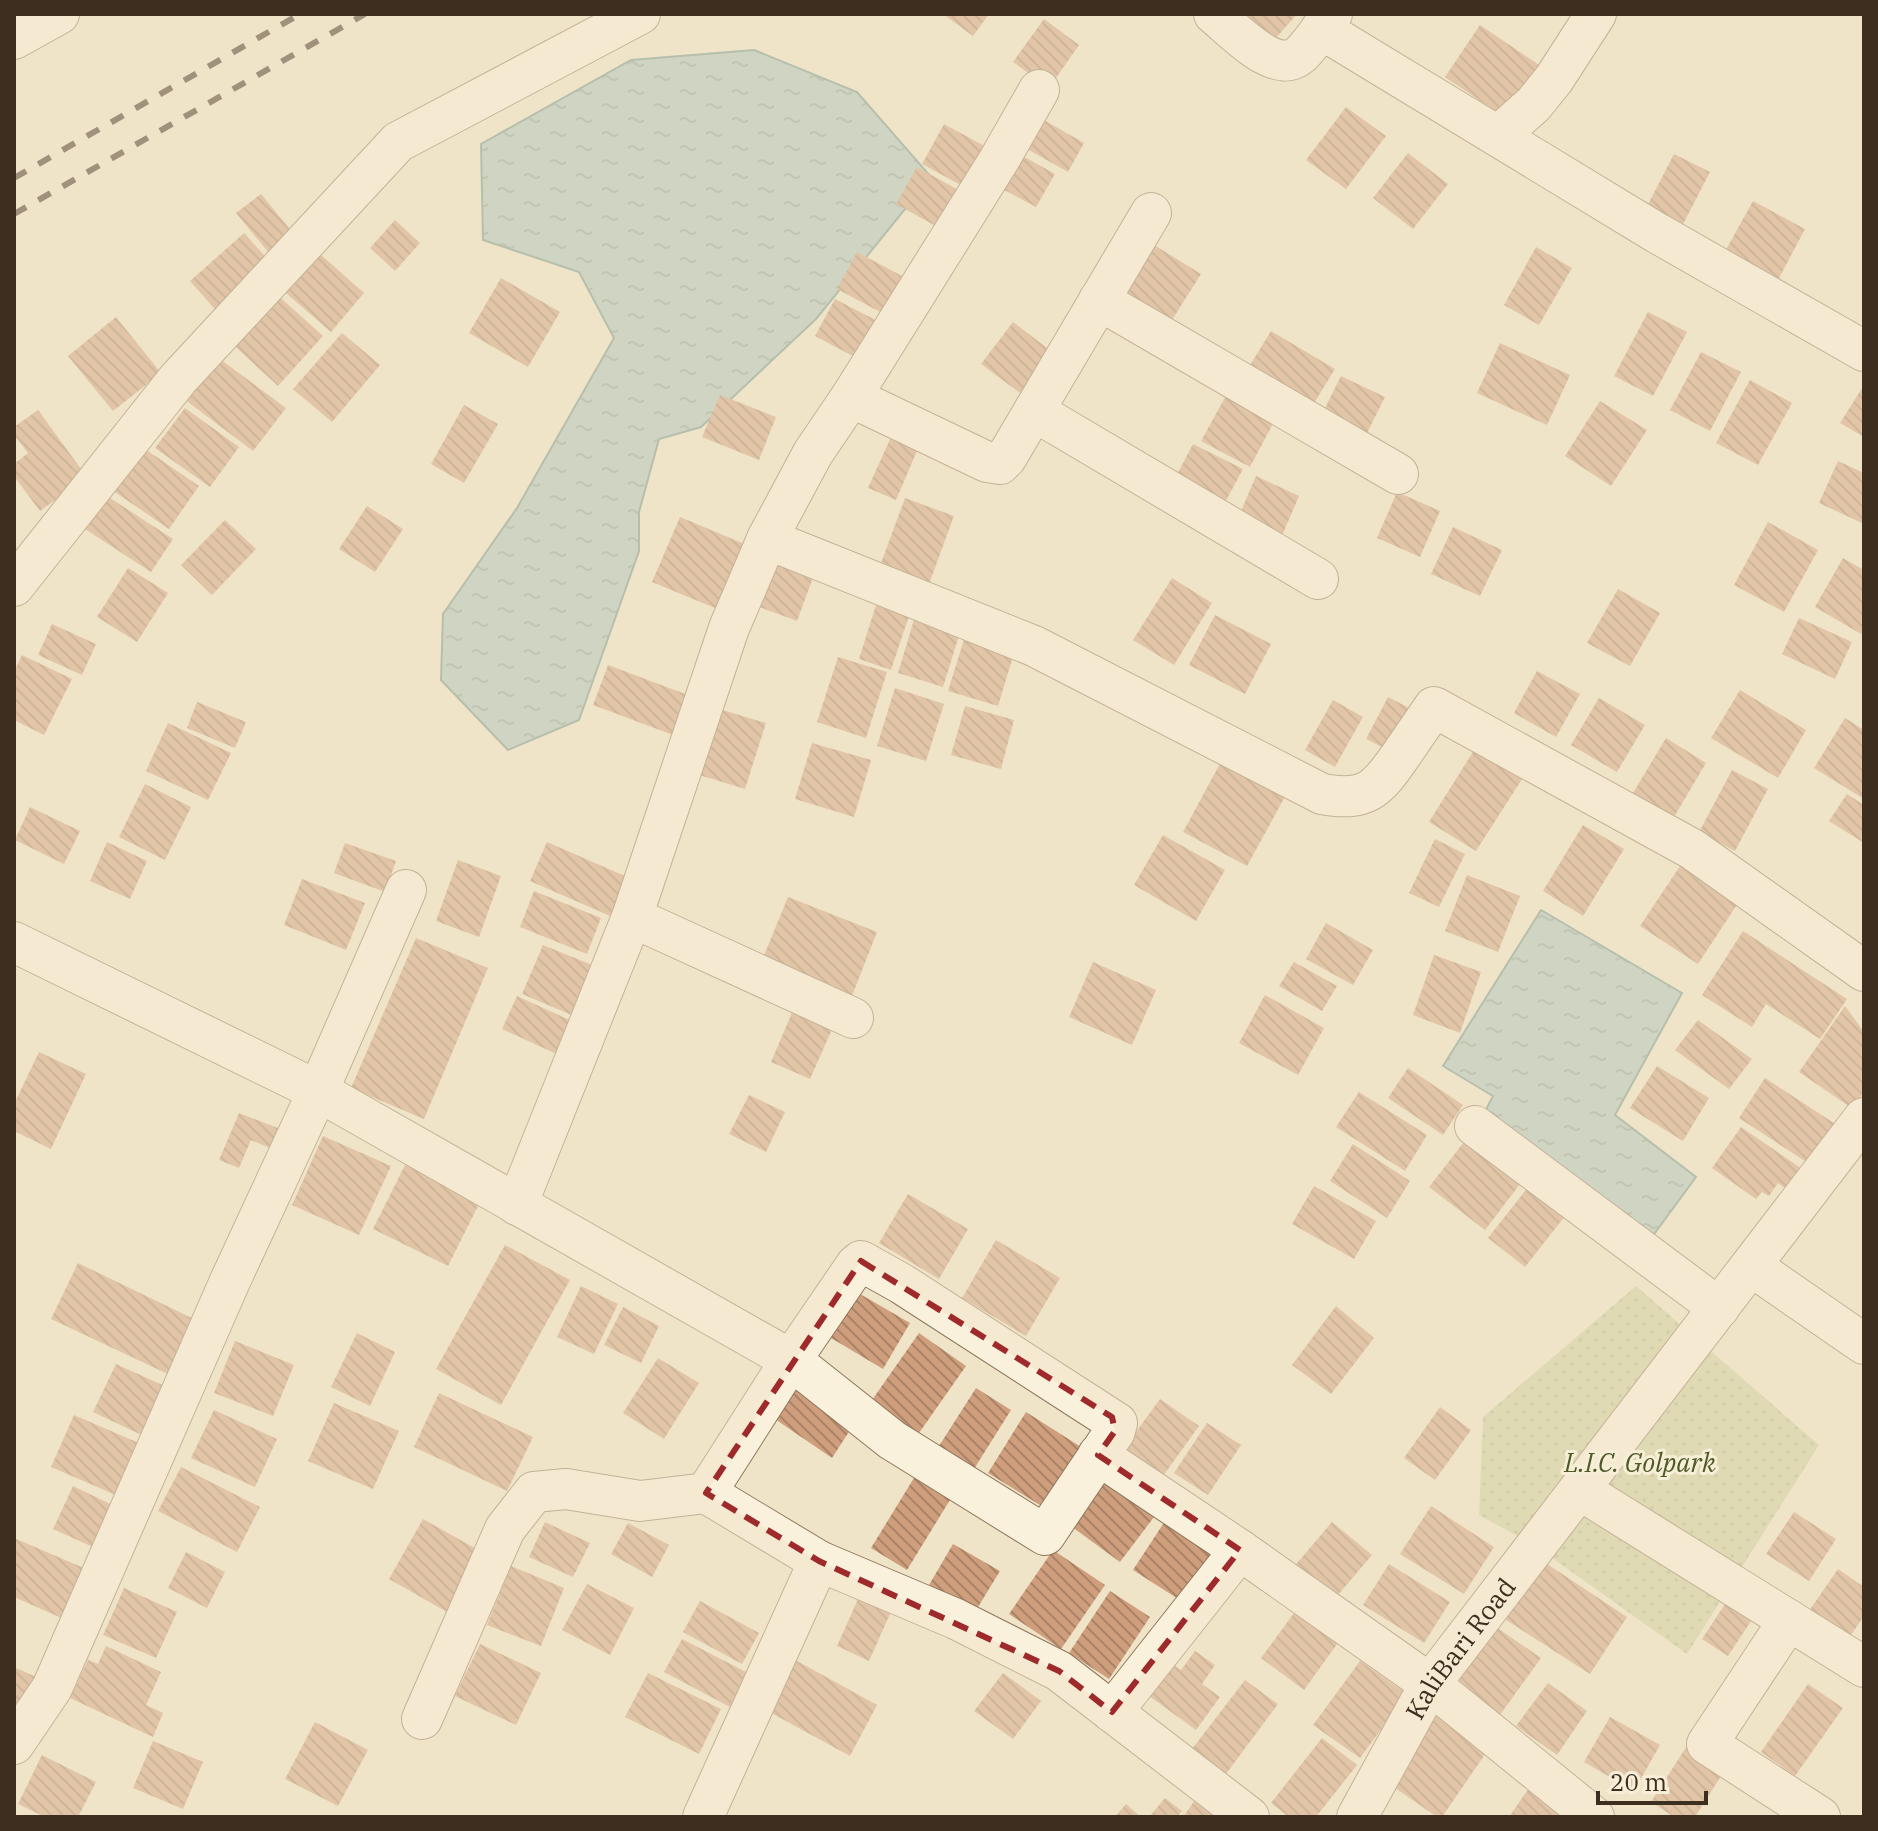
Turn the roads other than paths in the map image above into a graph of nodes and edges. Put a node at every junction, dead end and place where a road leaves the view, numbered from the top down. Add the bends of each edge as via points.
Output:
1 (59, 14) edge
2 (640, 14) edge
3 (1214, 14) edge
4 (1596, 14) edge
5 (1326, 22) edge
6 (14, 39) edge
7 (1039, 90) dead end
8 (1498, 136) junction
9 (1151, 213) dead end
10 (1099, 300) junction
11 (1864, 351) edge
12 (851, 397) junction
13 (1034, 411) junction
14 (1398, 474) dead end
15 (767, 539) junction
16 (1318, 579) dead end
17 (14, 586) edge
18 (406, 890) dead end
19 (632, 917) junction
20 (14, 942) edge
21 (1864, 971) edge
22 (853, 1018) dead end
23 (318, 1091) junction
24 (1864, 1118) edge
25 (1475, 1126) dead end
26 (517, 1205) junction
27 (1751, 1266) junction
28 (1719, 1308) junction
29 (1864, 1344) edge
30 (791, 1360) junction
31 (1098, 1455) junction
32 (1580, 1490) junction
33 (706, 1493) junction
34 (1240, 1550) junction
35 (819, 1561) junction
36 (1789, 1620) junction
37 (1864, 1667) edge
38 (1430, 1684) junction
39 (1112, 1712) junction
40 (422, 1719) dead end
41 (14, 1744) edge
42 (703, 1817) edge
43 (1249, 1817) edge
44 (1357, 1817) edge
45 (1594, 1817) edge
46 (1820, 1817) edge

1 - 6 street
2 - 17 street via 398,142 178,379
3 - 5 street via 1271,60 1299,57
4 - 8 street via 1534,104
5 - 8 street
7 - 12 street
8 - 11 street
9 - 10 street
10 - 13 street
10 - 14 street
12 - 13 street via 992,464 1006,458
12 - 15 street via 813,453
13 - 16 street
15 - 19 street via 729,628
15 - 21 street via 1034,646 1322,794 1364,794 1382,782 1434,707 1692,849
18 - 23 street
19 - 22 street
19 - 26 street
20 - 23 street
23 - 26 street
23 - 41 street via 52,1688
24 - 27 street, KaliBari Road
25 - 28 street
26 - 30 street
27 - 28 street, KaliBari Road
27 - 29 street
28 - 32 street, KaliBari Road
30 - 31 street via 892,1440 1045,1535
30 - 31 street via 856,1265 867,1262 1112,1417 1115,1431
30 - 33 street
31 - 34 street
32 - 36 street
32 - 38 street, KaliBari Road
33 - 35 street
33 - 40 street via 640,1501 566,1489 534,1492 505,1529
34 - 38 street
34 - 39 street
35 - 39 street via 956,1619 1059,1671
35 - 42 street
36 - 37 street
36 - 46 street via 1707,1744
38 - 44 street, KaliBari Road
38 - 45 street
39 - 43 street

